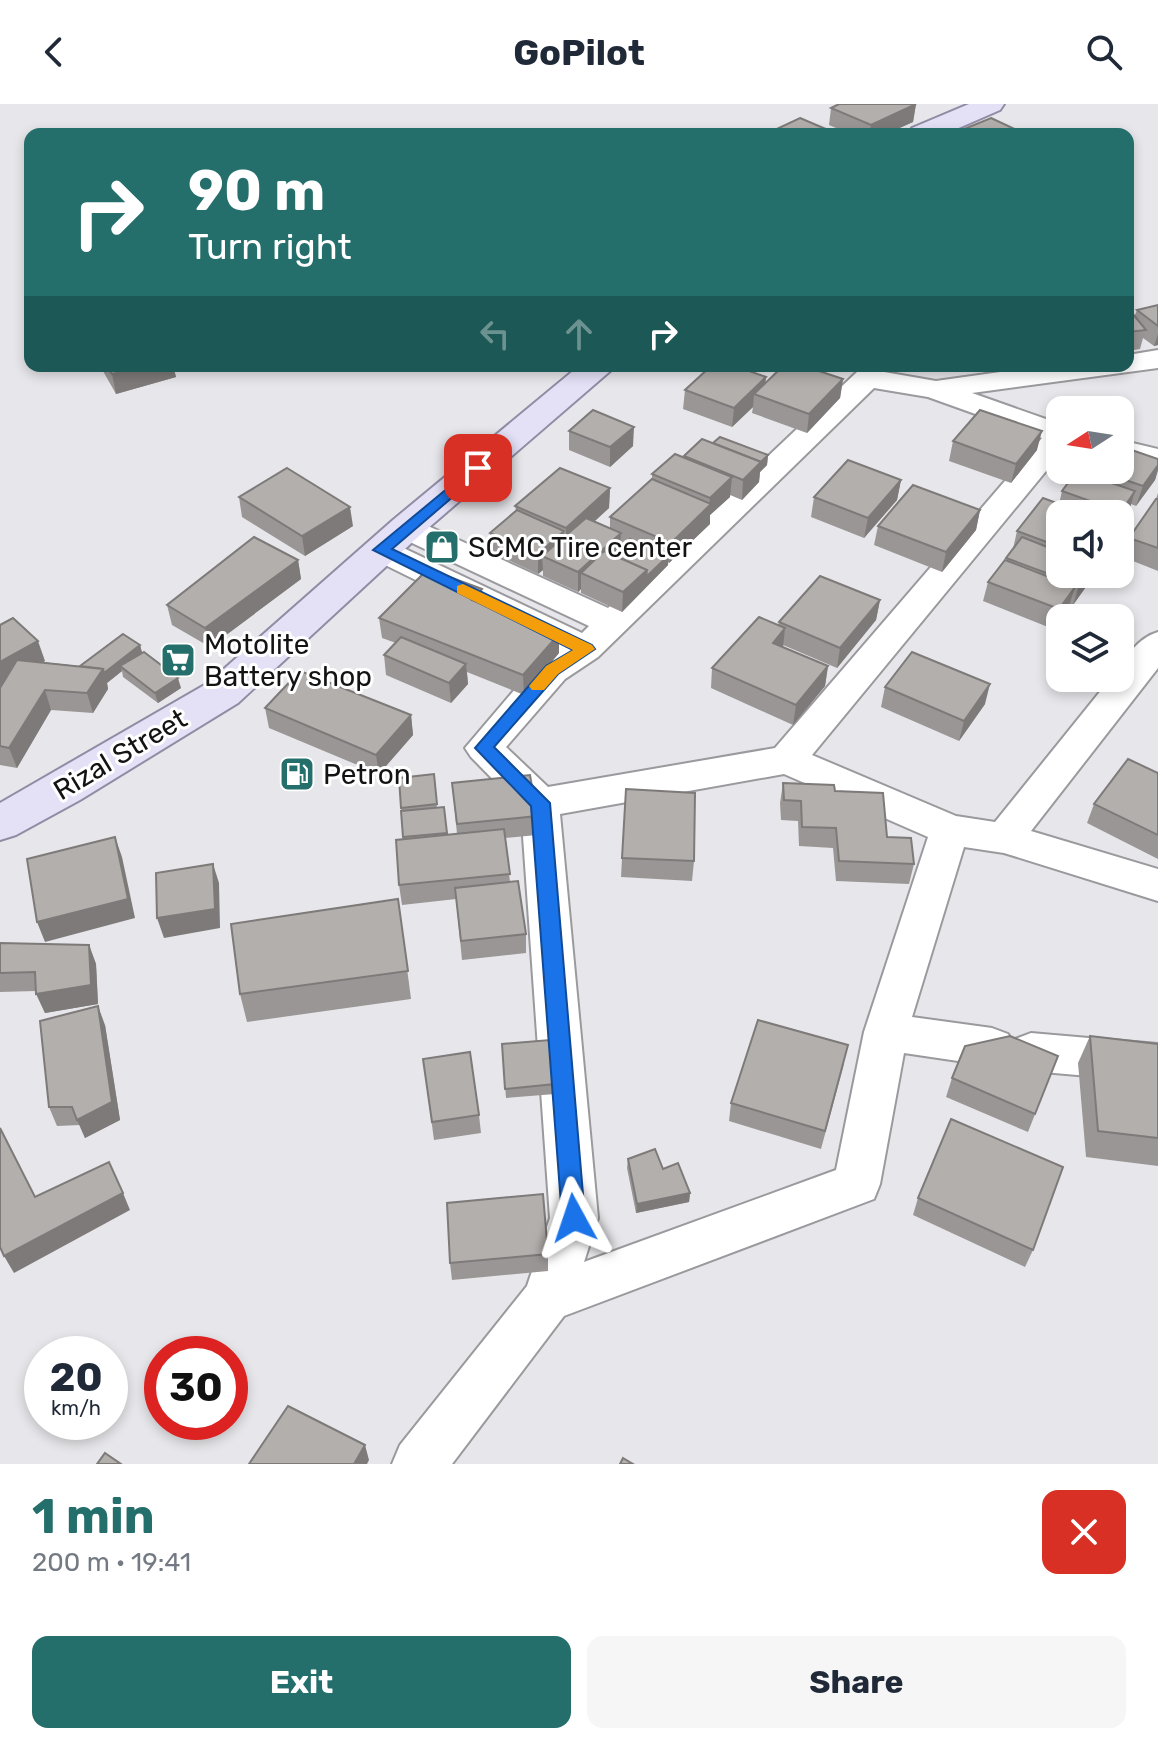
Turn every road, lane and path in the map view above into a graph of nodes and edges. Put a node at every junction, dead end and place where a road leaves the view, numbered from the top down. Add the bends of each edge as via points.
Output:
1 (991, 104) edge
2 (936, 128) edge
3 (1158, 359) edge
4 (1134, 363) edge
5 (592, 372) edge
6 (1063, 372) edge
7 (934, 389) junction
8 (1046, 429) edge
9 (1046, 451) edge
10 (1134, 452) edge
11 (1158, 458) edge
12 (394, 539) junction
13 (600, 637) junction
14 (1158, 644) edge
15 (787, 760) junction
16 (540, 803) junction
17 (0, 823) edge
18 (950, 830) junction
19 (1004, 838) junction
20 (1158, 885) edge
21 (886, 1032) junction
22 (1158, 1063) edge
23 (547, 1299) junction
24 (419, 1464) edge

1 - 2 main road
3 - 4 street
5 - 12 main road, Rizal Street
6 - 7 street
7 - 8 street
7 - 13 street via 867,378
9 - 15 street
10 - 11 street
12 - 13 street
12 - 17 main road, Rizal Street via 223,693
13 - 16 street via 552,670 484,748
14 - 19 street
15 - 16 street
15 - 18 street
16 - 23 street via 574,1218
18 - 19 street
18 - 21 street
19 - 20 street
21 - 22 street
21 - 23 street via 857,1184
23 - 24 street

